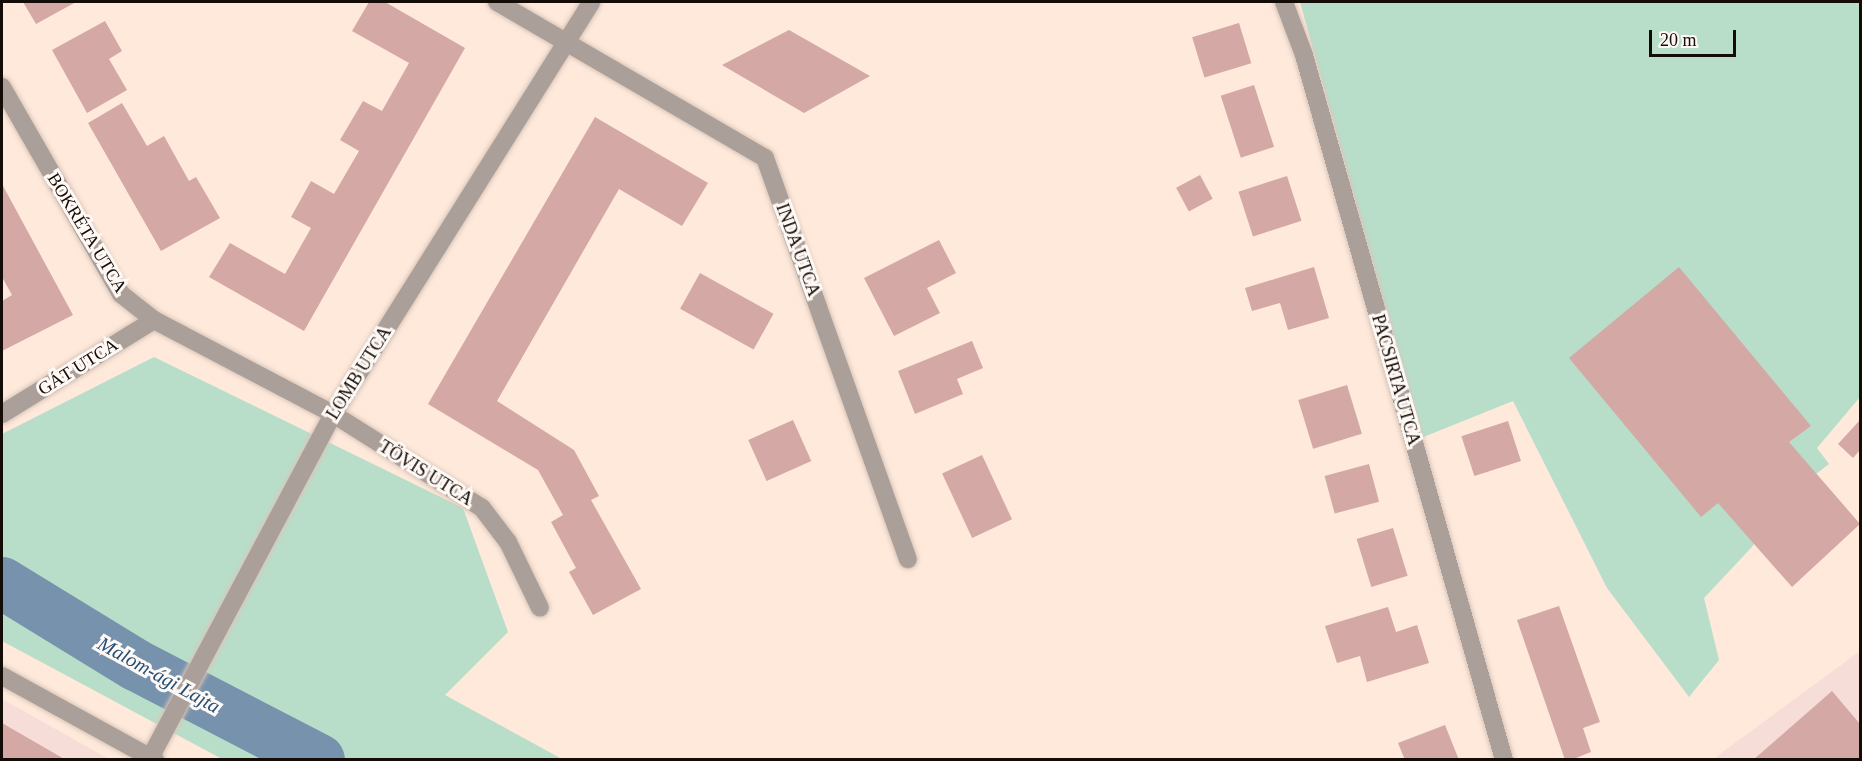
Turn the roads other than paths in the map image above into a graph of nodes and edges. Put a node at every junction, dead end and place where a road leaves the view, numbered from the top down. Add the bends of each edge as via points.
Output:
1 (497, 2) edge
2 (591, 2) edge
3 (1284, 2) edge
4 (567, 42) junction
5 (2, 87) edge
6 (154, 320) junction
7 (2, 414) edge
8 (333, 414) junction
9 (908, 559) dead end
10 (540, 608) dead end
11 (2, 676) edge
12 (151, 759) edge
13 (1504, 759) edge

1 - 4 street, INDA UTCA
2 - 4 street, LOMB UTCA
3 - 13 street, PACSIRTA UTCA via 1305,55
4 - 8 street, LOMB UTCA
4 - 9 street, INDA UTCA via 765,158
5 - 6 street, BOKRÉTA UTCA via 122,294
6 - 7 street, GÁT UTCA
6 - 8 street, BOKRÉTA UTCA
8 - 10 street, TÖVIS UTCA via 482,508 508,542
8 - 12 street, LOMB UTCA
11 - 12 street

